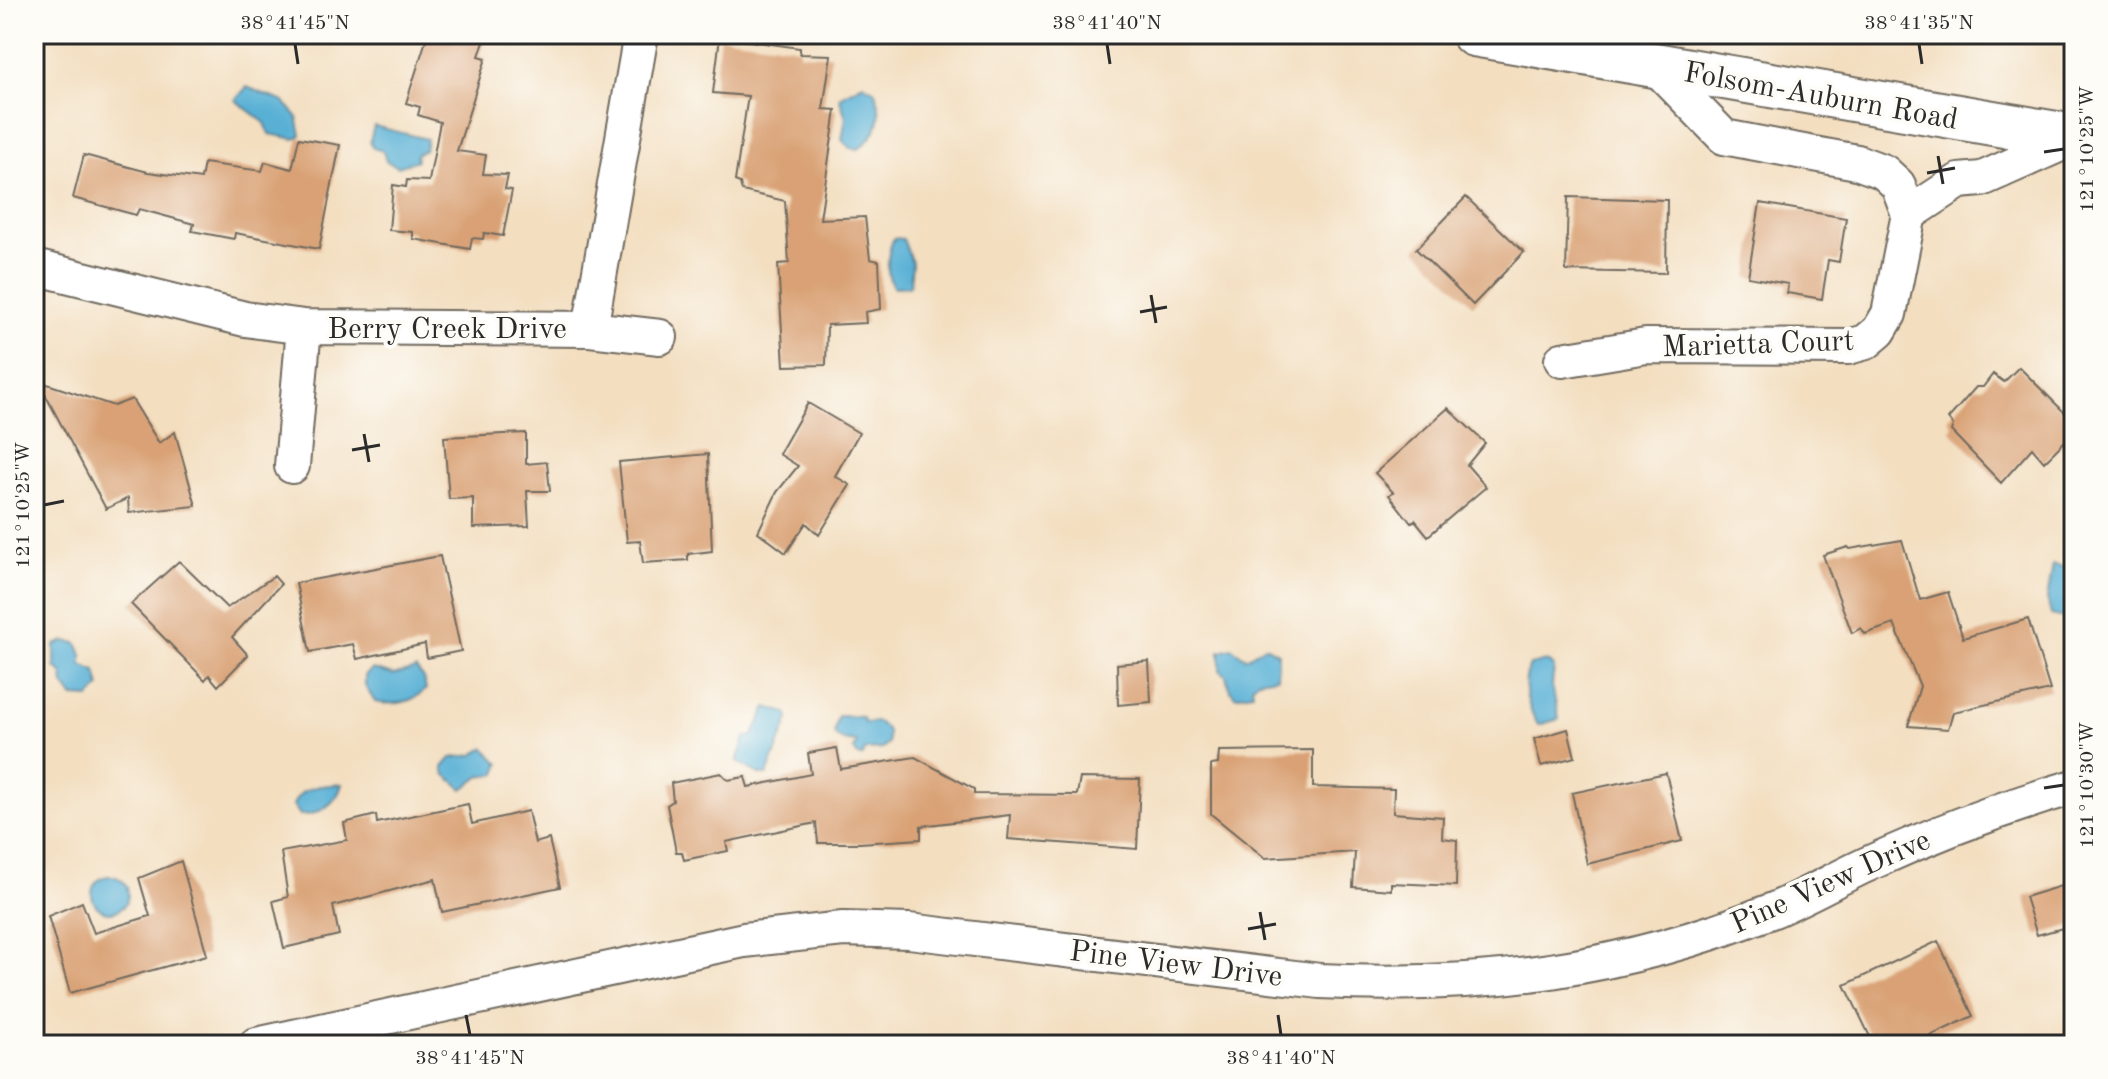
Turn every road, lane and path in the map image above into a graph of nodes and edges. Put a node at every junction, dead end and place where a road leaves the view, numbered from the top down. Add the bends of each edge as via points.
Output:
1 (641, 34) edge
2 (1474, 34) edge
3 (1656, 67) junction
4 (2074, 138) edge
5 (1909, 214) junction
6 (34, 267) edge
7 (304, 327) junction
8 (590, 329) junction
9 (660, 337) dead end
10 (1562, 360) dead end
11 (292, 466) dead end
12 (2074, 787) edge
13 (256, 1045) edge

1 - 8 street, Berry Creek Drive
2 - 3 main road, Folsom-Auburn Road
3 - 4 main road, Folsom-Auburn Road
3 - 5 street via 1724,137 1884,172 1898,185
4 - 5 street via 1982,179 1959,181
5 - 10 street, Marietta Court via 1889,314 1866,342 1848,347 1646,346
6 - 7 street, Berry Creek Drive via 245,319
7 - 8 street, Berry Creek Drive
7 - 11 street, Berry Creek Drive
8 - 9 street, Berry Creek Drive
12 - 13 street, Pine View Drive via 1949,829 1773,910 1680,944 1584,967 1486,981 1320,981 909,931 843,929 744,940

